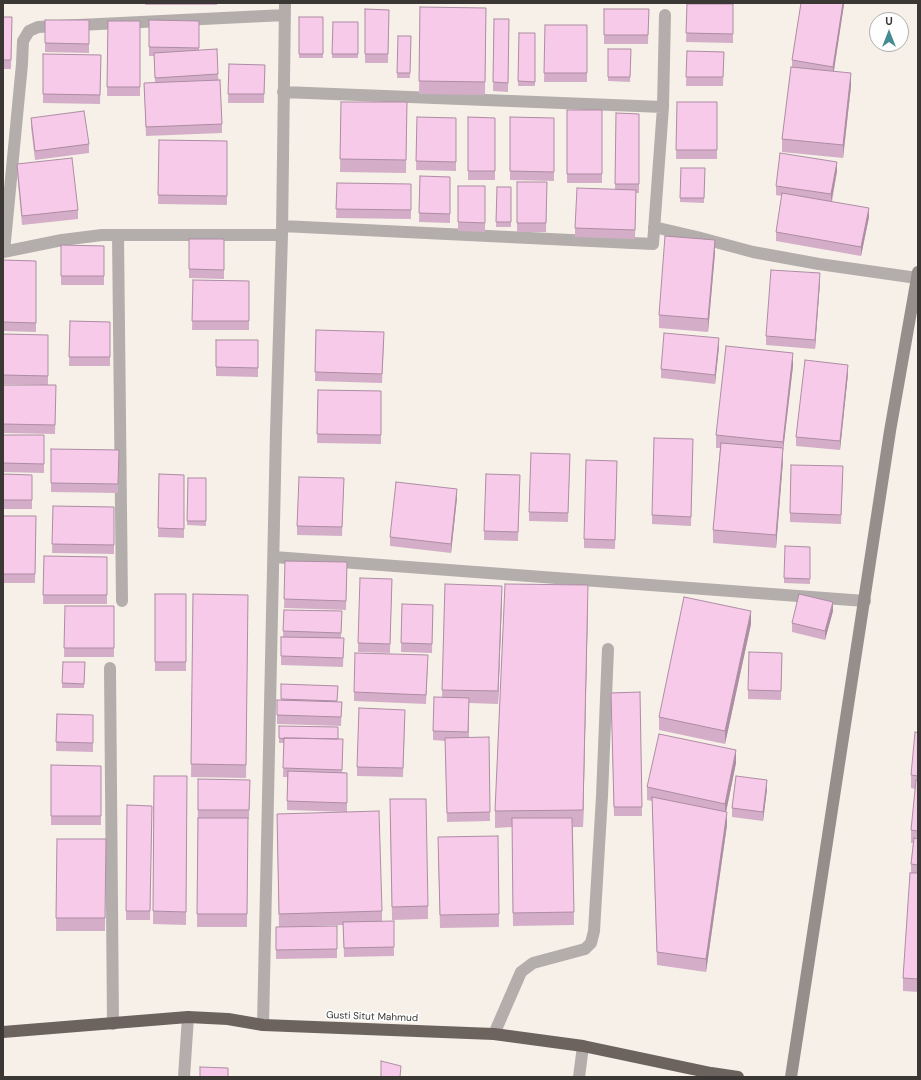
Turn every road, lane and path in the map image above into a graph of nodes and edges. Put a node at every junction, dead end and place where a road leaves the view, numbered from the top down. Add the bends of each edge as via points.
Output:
1 (285, 9) edge
2 (665, 15) dead end
3 (283, 92) junction
4 (663, 107) junction
5 (654, 228) junction
6 (282, 230) junction
7 (118, 235) junction
8 (4, 252) edge
9 (917, 275) edge
10 (274, 557) junction
11 (122, 601) dead end
12 (865, 601) junction
13 (608, 649) dead end
14 (110, 668) dead end
15 (188, 1018) junction
16 (113, 1024) junction
17 (263, 1025) junction
18 (3, 1032) edge
19 (494, 1034) junction
20 (583, 1046) junction
21 (711, 1075) edge
22 (184, 1077) edge
23 (579, 1077) edge
24 (738, 1077) edge
25 (791, 1077) edge

1 - 3 street
1 - 8 street via 38,27 29,31 23,41
2 - 4 street
3 - 4 street
3 - 6 street
4 - 5 street
5 - 6 street via 653,244
5 - 9 street via 753,252 819,264
6 - 7 street
6 - 10 street
7 - 8 street via 62,240
7 - 11 street
9 - 12 street via 890,431
10 - 12 street
10 - 17 street
12 - 25 street
13 - 19 street via 602,796 594,931 591,944 585,949 533,963 521,972
14 - 16 street
15 - 16 highway, Gusti Situt Mahmud
15 - 17 highway, Gusti Situt Mahmud via 228,1019
15 - 22 street
16 - 18 highway, Gusti Situt Mahmud
17 - 19 highway, Gusti Situt Mahmud
19 - 20 highway, Gusti Situt Mahmud
20 - 21 highway, Gusti Situt Mahmud
20 - 23 street
21 - 24 highway, Gusti Situt Mahmud

